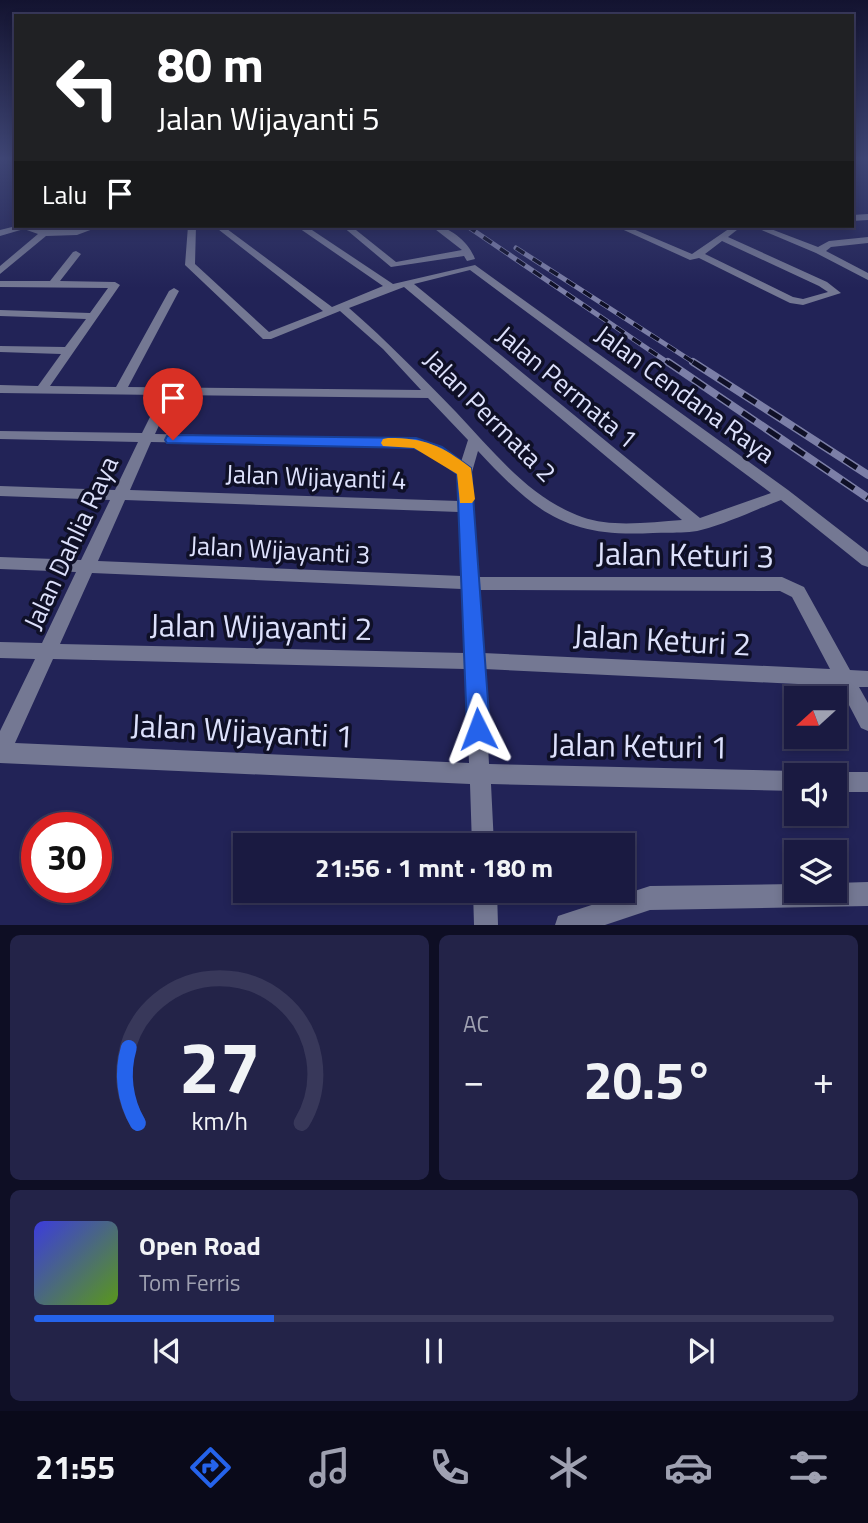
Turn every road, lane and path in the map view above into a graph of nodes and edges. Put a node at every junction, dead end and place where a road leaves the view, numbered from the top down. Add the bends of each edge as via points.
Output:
1 (17, 228) edge
2 (30, 228) edge
3 (89, 228) edge
4 (192, 228) edge
5 (221, 228) edge
6 (303, 228) edge
7 (348, 228) edge
8 (438, 228) edge
9 (624, 228) edge
10 (735, 228) edge
11 (761, 228) edge
12 (0, 233) edge
13 (44, 233) junction
14 (722, 238) junction
15 (868, 240) edge
16 (819, 251) junction
17 (468, 252) junction
18 (76, 254) dead end
19 (693, 258) junction
20 (868, 266) edge
21 (472, 267) junction
22 (0, 271) edge
23 (857, 271) junction
24 (868, 276) edge
25 (406, 283) junction
26 (0, 284) edge
27 (53, 284) junction
28 (391, 287) junction
29 (174, 291) dead end
30 (337, 309) junction
31 (0, 313) edge
32 (94, 316) junction
33 (0, 349) edge
34 (69, 351) junction
35 (0, 389) edge
36 (42, 389) junction
37 (120, 390) junction
38 (168, 391) junction
39 (430, 394) junction
40 (0, 435) edge
41 (146, 439) junction
42 (474, 440) junction
43 (465, 472) junction
44 (0, 491) edge
45 (120, 494) junction
46 (783, 494) junction
47 (467, 507) junction
48 (698, 526) junction
49 (868, 561) edge
50 (0, 563) edge
51 (87, 566) junction
52 (470, 583) junction
53 (0, 650) edge
54 (47, 652) junction
55 (475, 661) junction
56 (846, 678) junction
57 (868, 679) edge
58 (868, 722) edge
59 (0, 753) edge
60 (481, 774) junction
61 (784, 781) edge
62 (847, 782) edge
63 (868, 782) edge
64 (483, 833) edge
65 (868, 894) edge
66 (485, 903) edge
67 (486, 925) edge
68 (568, 925) edge

1 - 12 street
2 - 13 street
3 - 13 street
4 - 30 street via 190,265 265,336
5 - 30 street, Jalan Permata 2
6 - 28 street
7 - 17 street via 394,265
8 - 17 street
9 - 19 street
10 - 14 street
11 - 16 street
13 - 22 street
14 - 19 street
14 - 19 street via 836,293 803,302 790,300
15 - 16 street via 829,244
16 - 23 street
17 - 21 street
18 - 27 street
20 - 23 street
21 - 25 street
21 - 46 street, Jalan Cendana Raya
23 - 24 street
25 - 28 street
25 - 48 street, Jalan Permata 1
26 - 27 street
27 - 32 street via 115,285
28 - 30 street
29 - 37 street
30 - 39 street, Jalan Permata 2 via 387,347
31 - 32 street
32 - 34 street
33 - 34 street
34 - 36 street
35 - 36 street
36 - 37 street
37 - 38 street
38 - 39 street
38 - 41 street, Jalan Dahlia Raya
39 - 42 street, Jalan Permata 2
40 - 41 street
41 - 43 street via 416,443
41 - 45 street, Jalan Dahlia Raya
42 - 43 street
42 - 48 street, Jalan Permata 2 via 519,486 581,523 621,529
43 - 47 street
44 - 45 street, Jalan Wijayanti 4
45 - 47 street, Jalan Wijayanti 4
45 - 51 street, Jalan Dahlia Raya
46 - 48 street, Jalan Permata 2
46 - 49 street, Jalan Cendana Raya
47 - 52 street
50 - 51 street, Jalan Wijayanti 3
51 - 52 street, Jalan Wijayanti 3
51 - 54 street, Jalan Dahlia Raya
52 - 55 street
52 - 56 street, Jalan Keturi 3 via 782,584 798,592
53 - 54 street, Jalan Wijayanti 2
54 - 55 street, Jalan Wijayanti 2
54 - 59 street, Jalan Dahlia Raya
55 - 56 street, Jalan Keturi 2
55 - 60 street
56 - 57 street, Jalan Keturi 2
56 - 58 street, Jalan Keturi 3
59 - 60 street, Jalan Wijayanti 1
60 - 61 street, Jalan Keturi 1
60 - 64 street
62 - 63 street
65 - 68 street via 650,898
66 - 67 street

